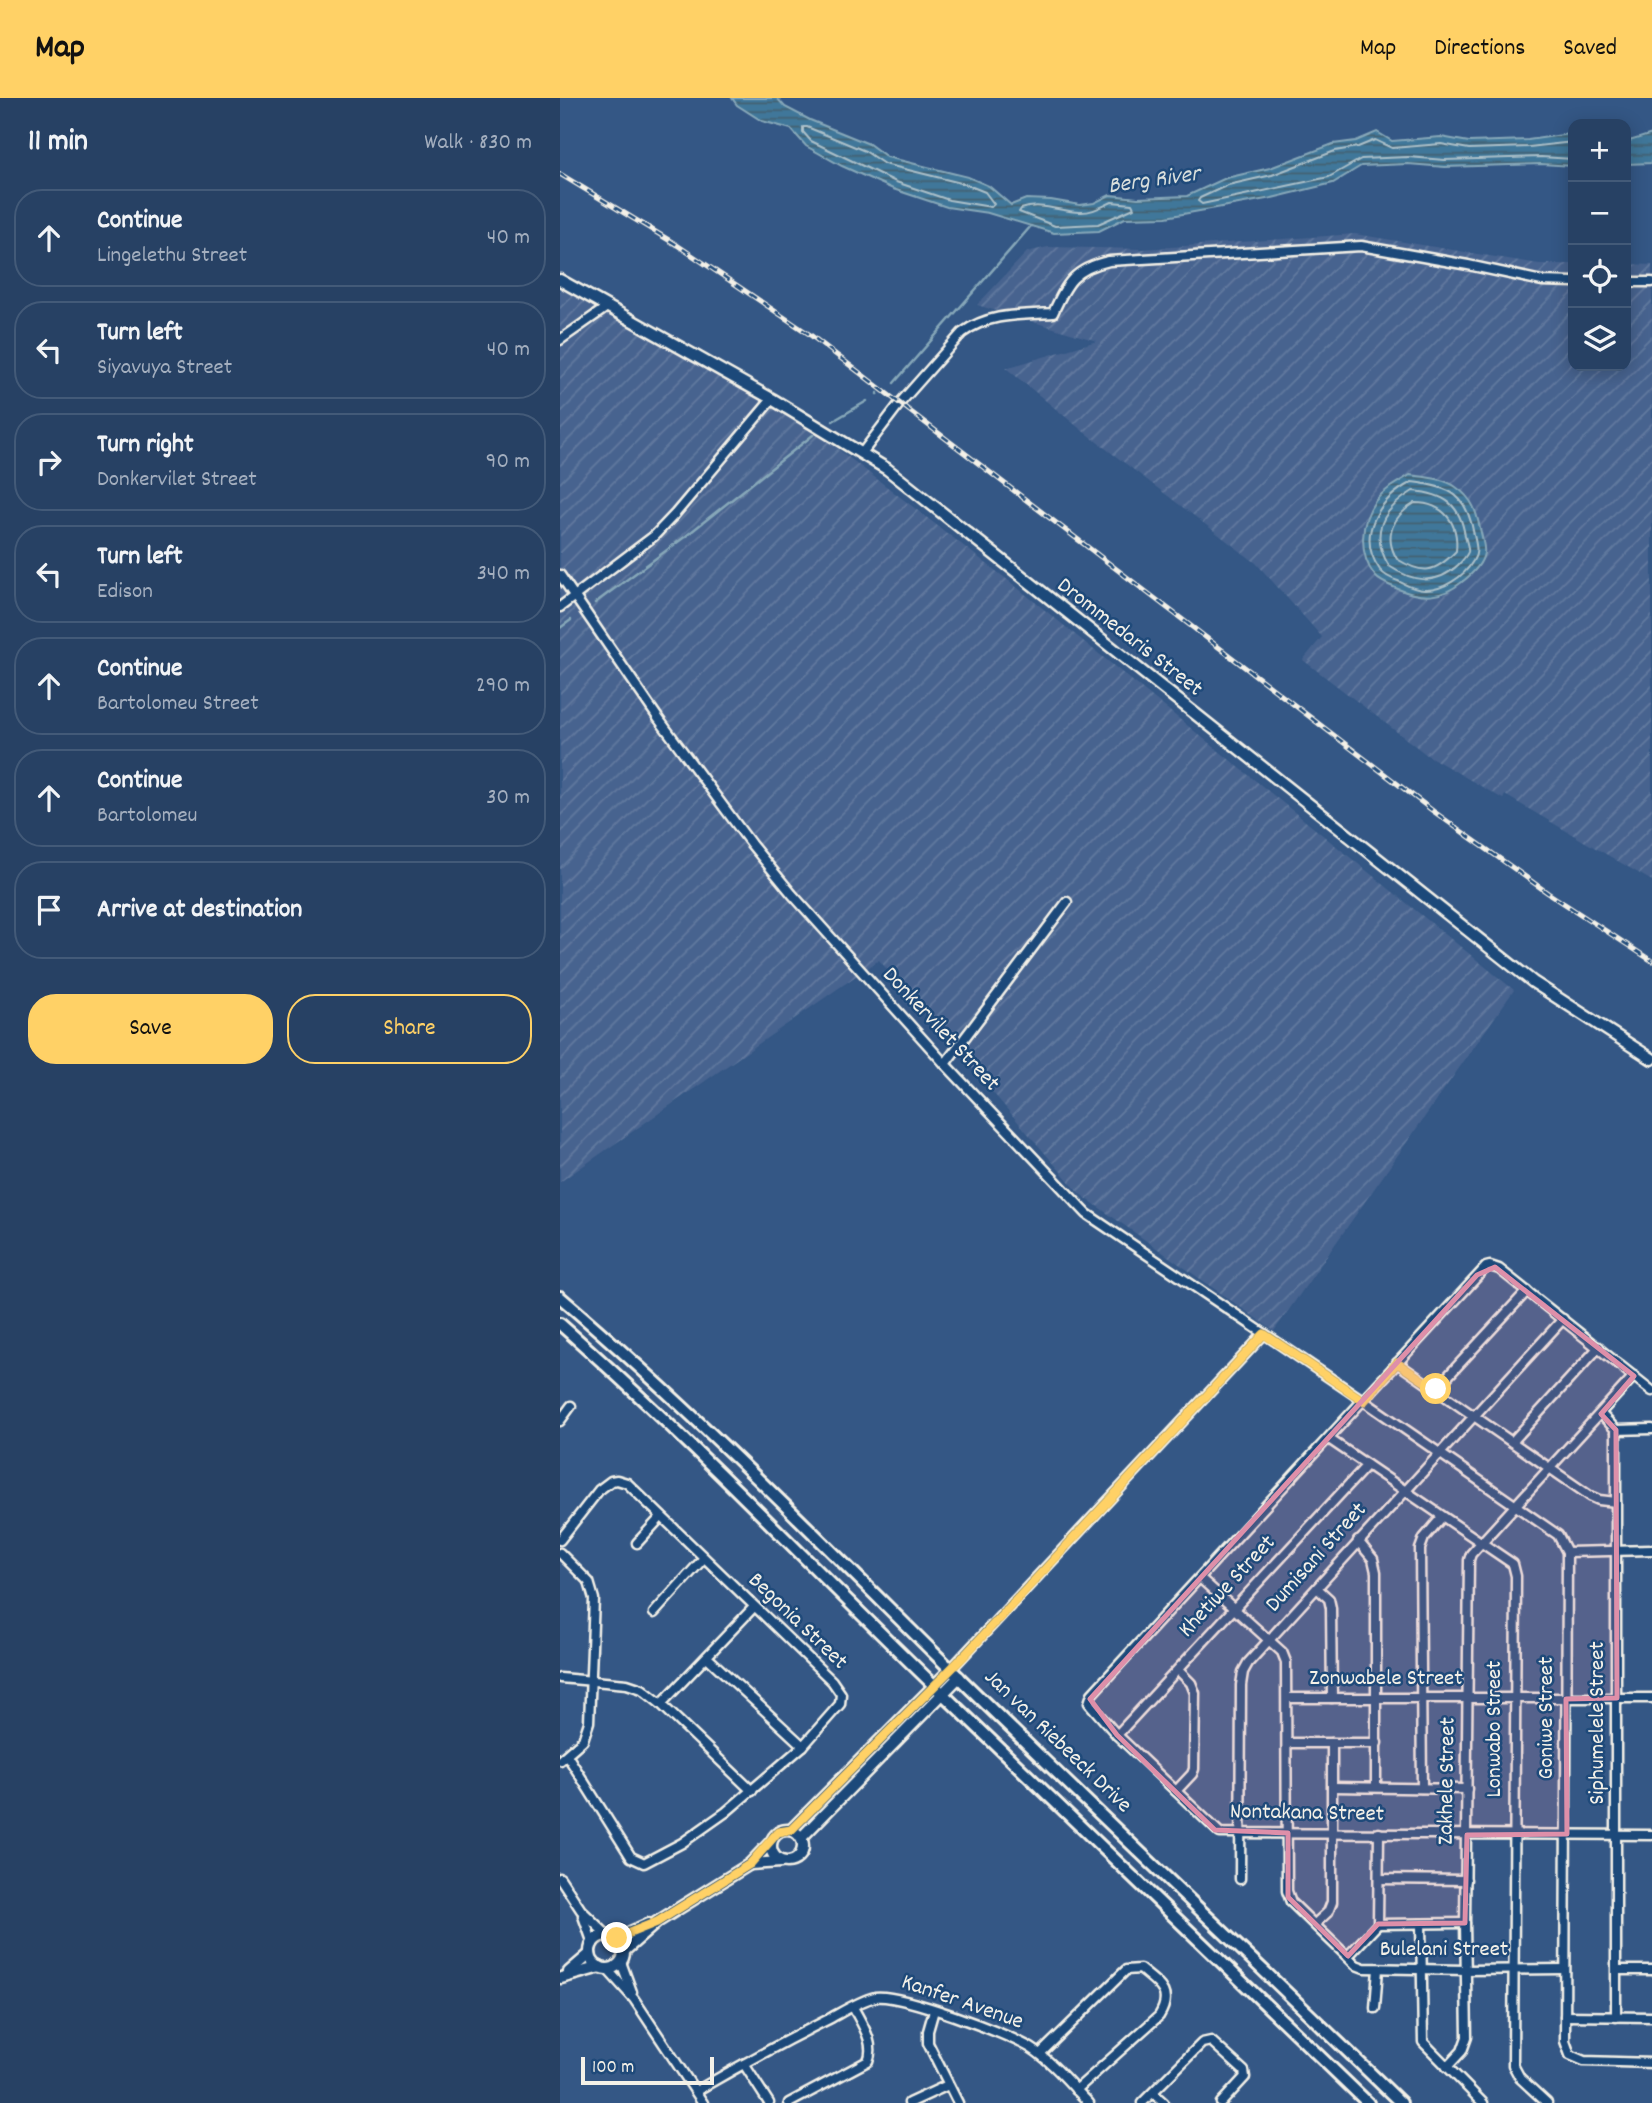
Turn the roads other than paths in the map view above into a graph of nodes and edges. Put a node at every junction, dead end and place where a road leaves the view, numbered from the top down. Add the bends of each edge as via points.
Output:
1 (560, 280) edge
2 (1568, 282) edge
3 (1631, 282) edge
4 (1652, 282) edge
5 (607, 306) junction
6 (560, 340) edge
7 (772, 399) junction
8 (862, 453) junction
9 (560, 575) edge
10 (575, 596) junction
11 (560, 607) edge
12 (1066, 902) dead end
13 (1652, 1059) edge
14 (945, 1064) junction
15 (1527, 1291) junction
16 (560, 1297) edge
17 (1563, 1319) junction
18 (560, 1324) edge
19 (1264, 1334) junction
20 (1599, 1348) junction
21 (1397, 1363) junction
22 (1634, 1376) junction
23 (1436, 1389) junction
24 (1652, 1391) edge
25 (1364, 1401) junction
26 (571, 1406) dead end
27 (1601, 1414) junction
28 (1474, 1416) junction
29 (560, 1421) edge
30 (1652, 1429) edge
31 (1616, 1430) junction
32 (1329, 1439) junction
33 (1512, 1442) junction
34 (1440, 1453) junction
35 (1367, 1465) junction
36 (1550, 1469) junction
37 (1404, 1491) junction
38 (1616, 1503) junction
39 (1516, 1506) junction
40 (661, 1517) junction
41 (1443, 1517) junction
42 (560, 1540) edge
43 (1358, 1541) junction
44 (637, 1543) dead end
45 (1482, 1543) junction
46 (1617, 1550) junction
47 (1652, 1550) edge
48 (1567, 1552) junction
49 (560, 1553) edge
50 (703, 1559) junction
51 (1200, 1578) junction
52 (1317, 1588) junction
53 (754, 1607) junction
54 (1235, 1609) junction
55 (654, 1613) dead end
56 (1268, 1639) junction
57 (707, 1657) junction
58 (1178, 1670) junction
59 (955, 1673) junction
60 (560, 1678) edge
61 (590, 1680) junction
62 (939, 1690) junction
63 (1332, 1698) junction
64 (1377, 1698) junction
65 (1422, 1698) junction
66 (1468, 1698) junction
67 (1617, 1698) junction
68 (1652, 1698) edge
69 (1287, 1699) junction
70 (1516, 1699) junction
71 (1566, 1699) junction
72 (661, 1704) junction
73 (1117, 1735) junction
74 (1288, 1743) junction
75 (1332, 1743) junction
76 (1377, 1743) junction
77 (803, 1746) junction
78 (564, 1757) edge
79 (1333, 1787) junction
80 (1376, 1787) junction
81 (1422, 1788) junction
82 (1468, 1789) junction
83 (752, 1791) junction
84 (1176, 1791) junction
85 (791, 1830) junction
86 (1289, 1833) junction
87 (1333, 1833) junction
88 (1380, 1833) junction
89 (1241, 1834) junction
90 (1567, 1834) junction
91 (1467, 1835) junction
92 (1514, 1835) junction
93 (1617, 1835) junction
94 (1652, 1835) edge
95 (801, 1838) junction
96 (771, 1842) junction
97 (782, 1862) junction
98 (750, 1864) junction
99 (560, 1878) edge
100 (1240, 1879) dead end
101 (1379, 1879) junction
102 (1466, 1880) junction
103 (580, 1910) junction
104 (657, 1922) junction
105 (1465, 1923) junction
106 (1315, 1924) junction
107 (1378, 1924) junction
108 (1421, 1924) junction
109 (612, 1936) junction
110 (592, 1949) junction
111 (624, 1951) junction
112 (1348, 1956) junction
113 (621, 1962) junction
114 (603, 1968) junction
115 (1378, 1969) junction
116 (1421, 1969) junction
117 (1513, 1969) junction
118 (1564, 1969) junction
119 (1466, 1970) junction
120 (1617, 1970) junction
121 (1652, 1970) edge
122 (560, 1979) edge
123 (634, 1999) junction
124 (853, 2007) junction
125 (1375, 2008) dead end
126 (934, 2010) junction
127 (1565, 2016) junction
128 (1616, 2017) junction
129 (1652, 2017) edge
130 (1040, 2054) junction
131 (1652, 2063) edge
132 (744, 2064) junction
133 (1447, 2067) junction
134 (948, 2085) junction
135 (1076, 2090) junction
136 (696, 2091) junction
137 (1153, 2093) junction
138 (1538, 2095) junction
139 (703, 2103) edge
140 (769, 2103) edge
141 (789, 2103) edge
142 (909, 2103) edge
143 (958, 2103) edge
144 (1089, 2103) edge
145 (1142, 2103) edge
146 (1164, 2103) edge
147 (1221, 2103) edge
148 (1368, 2103) edge
149 (1401, 2103) edge
150 (1483, 2103) edge
151 (1531, 2103) edge
152 (1547, 2103) edge

1 - 5 street, Drommedaris Street
2 - 8 street via 1542,281 1361,246 1095,264 1072,278 1053,313 1001,316 962,333
3 - 4 street
5 - 6 street
5 - 7 street, Drommedaris Street
7 - 8 street, Drommedaris Street
7 - 10 street via 654,536
8 - 13 street, Drommedaris Street via 1523,974
9 - 10 street, Donkervilet Street
10 - 11 street
10 - 14 street, Donkervilet Street via 751,844
12 - 14 street
14 - 19 street, Donkervilet Street via 1087,1214
15 - 17 street
15 - 21 street, Nontakana Street via 1499,1269 1486,1267
15 - 23 street
16 - 59 main road, Jan van Riebeeck Drive via 722,1443
17 - 20 street
17 - 28 street, Dumisani Street
18 - 62 main road, Jan van Riebeeck Drive
19 - 25 street, Donkervilet Street
19 - 59 street via 964,1656
20 - 22 street
20 - 33 street
21 - 23 street
21 - 25 street, Nontakana Street
22 - 24 street
22 - 27 street
23 - 28 street
25 - 32 street, Nontakana Street
25 - 34 street
26 - 29 street
27 - 31 street
27 - 36 street
28 - 33 street
28 - 34 street, Dumisani Street
30 - 31 street
31 - 38 street, Siphumelele Street
32 - 35 street, Lonwabo Street
32 - 51 street, Nontakana Street
33 - 36 street
34 - 37 street, Dumisani Street
34 - 39 street
35 - 37 street, Lonwabo Street
35 - 54 street, Khetiwe Street
36 - 38 street via 1590,1496
36 - 39 street
37 - 41 street, Lonwabo Street
37 - 43 street, Dumisani Street
38 - 46 street, Siphumelele Street
39 - 45 street, Zakhele Street
39 - 48 street via 1550,1528
40 - 42 street, Begonia Street via 627,1483 611,1481
40 - 44 street
40 - 50 street, Begonia Street
41 - 45 street, Lonwabo Street
41 - 65 street via 1423,1538 1420,1549
43 - 52 street, Dumisani Street
43 - 64 street via 1375,1565
45 - 66 street, Zakhele Street via 1471,1554 1468,1566
45 - 70 street, Lonwabo Street via 1510,1560 1515,1570
46 - 47 street
46 - 48 street
46 - 67 street, Siphumelele Street
48 - 71 street, Goniwe Street
49 - 61 street via 592,1590
50 - 53 street, Begonia Street
50 - 55 street
51 - 54 street, Bulelani Street
51 - 73 street, Nontakana Street via 1092,1694 1091,1707
52 - 56 street, Dumisani Street
52 - 63 street via 1329,1599 1331,1608
53 - 57 street
53 - 77 street, Begonia Street via 841,1694 838,1709
54 - 56 street, Bulelani Street
54 - 58 street, Khetiwe Street
56 - 69 street, Bulelani Street via 1285,1657
56 - 89 street, Dumisani Street via 1243,1672
57 - 72 street
57 - 77 street
58 - 73 street, Khetiwe Street
58 - 84 street via 1195,1693 1194,1769
59 - 62 street
59 - 149 main road, Jan van Riebeeck Drive
60 - 61 street
61 - 72 street via 636,1686
61 - 78 street via 587,1732 578,1747
62 - 85 street
62 - 95 street
62 - 148 main road, Jan van Riebeeck Drive
63 - 64 street, Zonwabele Street
63 - 69 street, Zonwabele Street
64 - 65 street, Zonwabele Street
64 - 76 street
65 - 66 street, Zonwabele Street
65 - 81 street
66 - 70 street, Zonwabele Street
66 - 82 street, Zakhele Street
67 - 68 street, Zonwabele Street
67 - 71 street, Zonwabele Street
67 - 93 street, Siphumelele Street
69 - 74 street, Bulelani Street
70 - 71 street, Zonwabele Street
70 - 92 street, Lonwabo Street
71 - 90 street, Goniwe Street
72 - 83 street
73 - 84 street, Nontakana Street
74 - 75 street
74 - 86 street, Bulelani Street
75 - 76 street
75 - 79 street
76 - 80 street
77 - 83 street, Begonia Street
78 - 83 street, Begonia Street via 639,1863 682,1843
79 - 80 street
79 - 87 street
80 - 81 street
81 - 82 street
82 - 91 street, Zakhele Street
84 - 89 street, Nontakana Street via 1215,1830
85 - 95 street
85 - 96 street via 778,1832
86 - 87 street, Nontakana Street
86 - 89 street, Nontakana Street
86 - 106 street, Bulelani Street via 1288,1897
87 - 88 street, Nontakana Street
87 - 106 street via 1332,1902
88 - 91 street, Nontakana Street
88 - 101 street
89 - 100 street, Dumisani Street
90 - 92 street, Nontakana Street
90 - 93 street, Nontakana Street
90 - 118 street, Goniwe Street
91 - 92 street, Nontakana Street
91 - 102 street, Zakhele Street
92 - 117 street, Lonwabo Street
93 - 94 street, Nontakana Street
93 - 120 street, Siphumelele Street
95 - 97 street via 800,1856
96 - 97 street via 773,1854
96 - 98 street
97 - 98 street
98 - 104 street
99 - 103 street
101 - 102 street
101 - 107 street
102 - 105 street, Zakhele Street
103 - 109 street
103 - 110 street
104 - 109 street
104 - 111 street
105 - 108 street
105 - 119 street, Zakhele Street
106 - 112 street, Bulelani Street
107 - 108 street
107 - 112 street
108 - 116 street
109 - 110 street via 599,1937
109 - 111 street
110 - 114 street via 593,1961
110 - 122 street
111 - 113 street
112 - 115 street, Bulelani Street via 1360,1967
113 - 114 street
113 - 123 street
114 - 122 street
114 - 123 street
115 - 116 street, Bulelani Street
115 - 125 street
116 - 119 street, Bulelani Street
116 - 133 street via 1421,2037
117 - 118 street, Bulelani Street
117 - 119 street, Bulelani Street
117 - 138 street, Lonwabo Street via 1513,2065
118 - 127 street, Goniwe Street
119 - 133 street, Zakhele Street via 1466,2042
120 - 121 street
120 - 128 street, Siphumelele Street
123 - 136 street
124 - 126 street, Kanfer Avenue via 871,1998 887,1997
124 - 132 street, Kanfer Avenue
124 - 141 street via 870,2043 868,2062
126 - 130 street, Kanfer Avenue via 1014,2039
126 - 134 street via 928,2043
127 - 128 street
127 - 131 street, Goniwe Street via 1566,2049 1575,2059
128 - 129 street
130 - 135 street, Kanfer Avenue
130 - 135 street via 1126,1970 1140,1969 1159,1985 1166,2005 1159,2016
132 - 136 street, Kanfer Avenue
132 - 140 street
133 - 150 street
134 - 142 street
134 - 143 street
135 - 144 street, Kanfer Avenue
136 - 139 street
137 - 145 street
137 - 146 street
137 - 147 street via 1202,2043 1211,2041 1245,2077
138 - 151 street
138 - 152 street, Lonwabo Street

